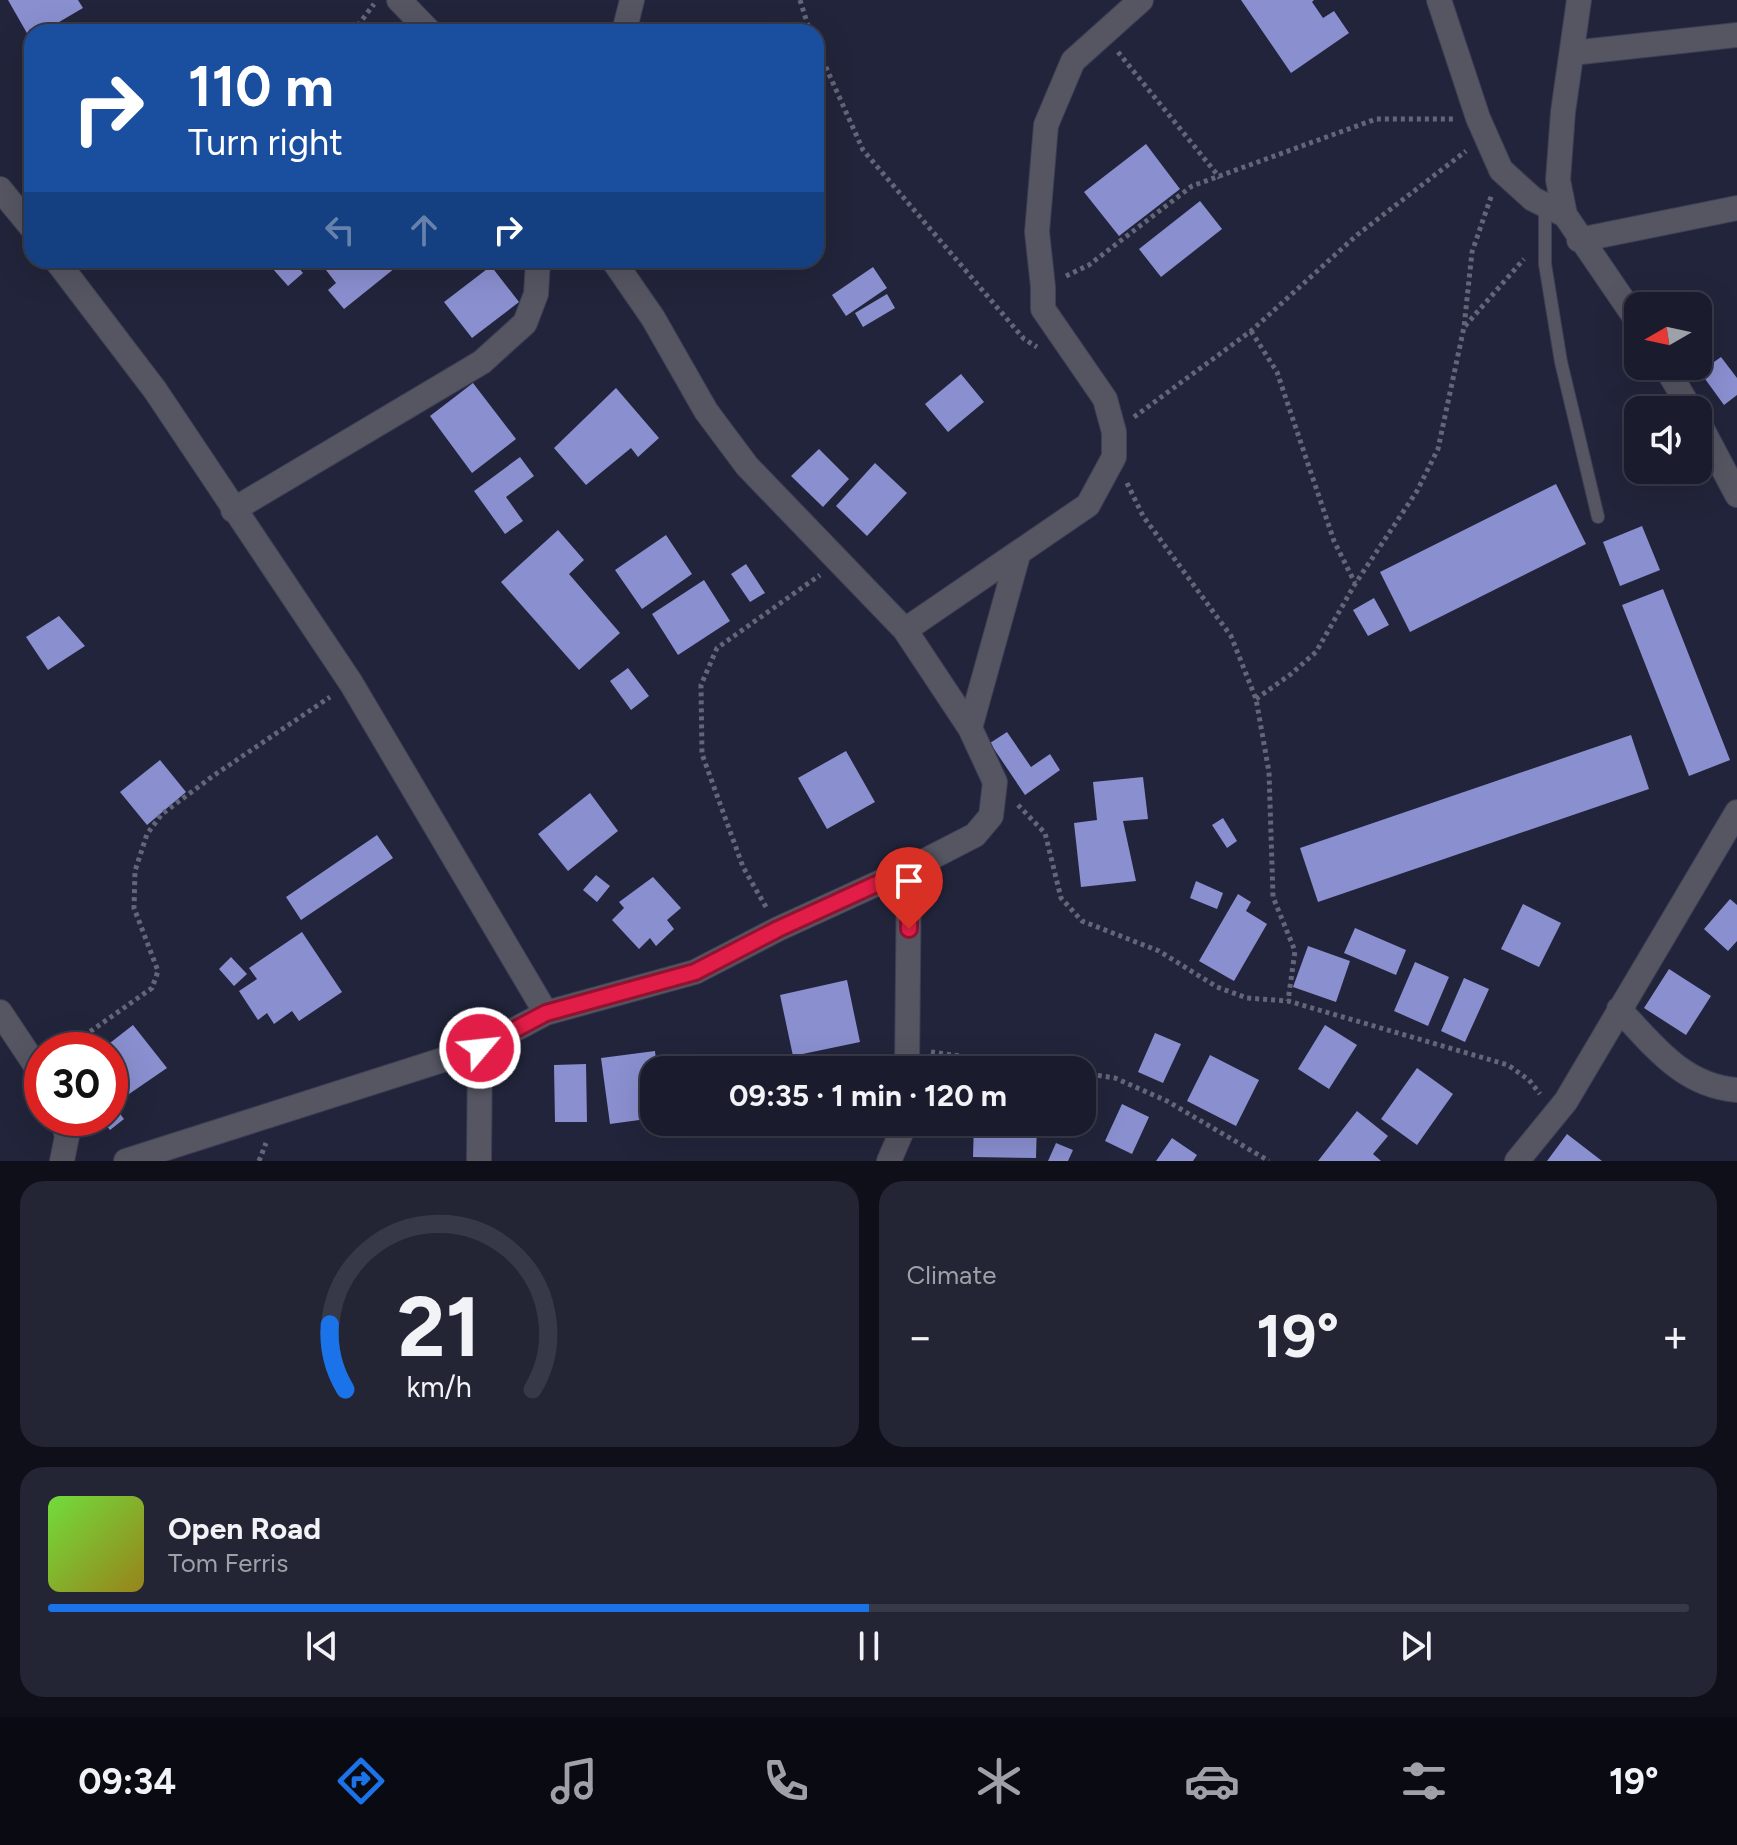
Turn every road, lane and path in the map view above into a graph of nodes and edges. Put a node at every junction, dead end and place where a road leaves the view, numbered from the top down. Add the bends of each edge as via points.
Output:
1 (377, 0) edge
2 (399, 0) edge
3 (632, 0) edge
4 (800, 0) edge
5 (1141, 0) edge
6 (1439, 0) edge
7 (1579, 0) edge
8 (359, 24) edge
9 (422, 24) edge
10 (626, 24) edge
11 (808, 24) edge
12 (1101, 33) junction
13 (1737, 35) edge
14 (1572, 53) junction
15 (824, 63) edge
16 (1482, 127) junction
17 (1501, 170) junction
18 (1220, 178) junction
19 (0, 189) edge
20 (1737, 208) edge
21 (1555, 210) junction
22 (24, 218) edge
23 (1545, 233) junction
24 (1579, 240) junction
25 (62, 268) edge
26 (538, 268) edge
27 (619, 268) edge
28 (1043, 287) junction
29 (1624, 303) edge
30 (1464, 327) junction
31 (1251, 331) junction
32 (1050, 354) dead end
33 (1114, 444) junction
34 (1712, 448) edge
35 (1737, 495) edge
36 (233, 510) junction
37 (1598, 517) dead end
38 (1018, 555) junction
39 (839, 562) junction
40 (1355, 584) junction
41 (905, 630) junction
42 (351, 683) junction
43 (1256, 699) junction
44 (970, 728) junction
45 (995, 782) junction
46 (1737, 812) edge
47 (909, 869) junction
48 (778, 929) junction
49 (1288, 1001) junction
50 (1619, 1009) junction
51 (0, 1012) edge
52 (546, 1013) junction
53 (90, 1032) edge
54 (24, 1048) edge
55 (480, 1048) junction
56 (908, 1056) edge
57 (1096, 1075) edge
58 (1737, 1090) edge
59 (1556, 1114) junction
60 (67, 1136) edge
61 (900, 1136) edge
62 (62, 1161) edge
63 (126, 1161) edge
64 (479, 1161) edge
65 (889, 1161) edge
66 (1269, 1161) edge
67 (1517, 1161) edge

1 - 8 path
2 - 9 street
3 - 10 street
4 - 11 path
5 - 12 street
6 - 16 street
7 - 14 street
12 - 18 path
12 - 28 street via 1073,61 1046,125 1037,232
13 - 14 street
14 - 21 street
15 - 32 path via 863,150 1024,339
16 - 17 street
16 - 18 path via 1376,119
16 - 31 path
17 - 21 street via 1533,199
17 - 30 path via 1472,252
18 - 28 path via 1192,186 1089,265
19 - 22 street
20 - 24 street
21 - 23 lane
21 - 24 street
23 - 30 path
23 - 37 lane via 1561,362
24 - 29 street
25 - 36 street via 155,390
26 - 36 street via 536,294 525,323 482,362
27 - 39 street via 722,433
28 - 33 street via 1043,309 1105,399
30 - 40 path via 1438,449 1417,491
31 - 33 path
31 - 40 path via 1277,372 1334,541
33 - 38 street via 1088,505
33 - 43 path via 1143,516 1231,636
34 - 35 street
36 - 42 street
38 - 41 street
38 - 44 street
39 - 41 street
39 - 48 path via 717,648 701,685 702,754 743,867
40 - 43 path via 1316,652
41 - 44 street
42 - 52 street
42 - 53 path via 213,776 162,814 147,834 135,871 134,908 158,971 152,988
43 - 49 path via 1269,772 1273,897 1295,951
44 - 45 street
45 - 47 street via 991,816 975,835
45 - 49 path via 1045,833 1061,898 1082,921 1159,951 1217,987 1247,998
46 - 50 street
47 - 48 street
47 - 56 street
48 - 52 street via 695,972
49 - 59 path via 1508,1065 1529,1080
50 - 58 street via 1682,1072 1717,1088
50 - 59 street
51 - 54 street
52 - 55 street
55 - 63 street
55 - 64 street
57 - 66 path via 1167,1101
59 - 67 street
60 - 62 street
61 - 65 street

